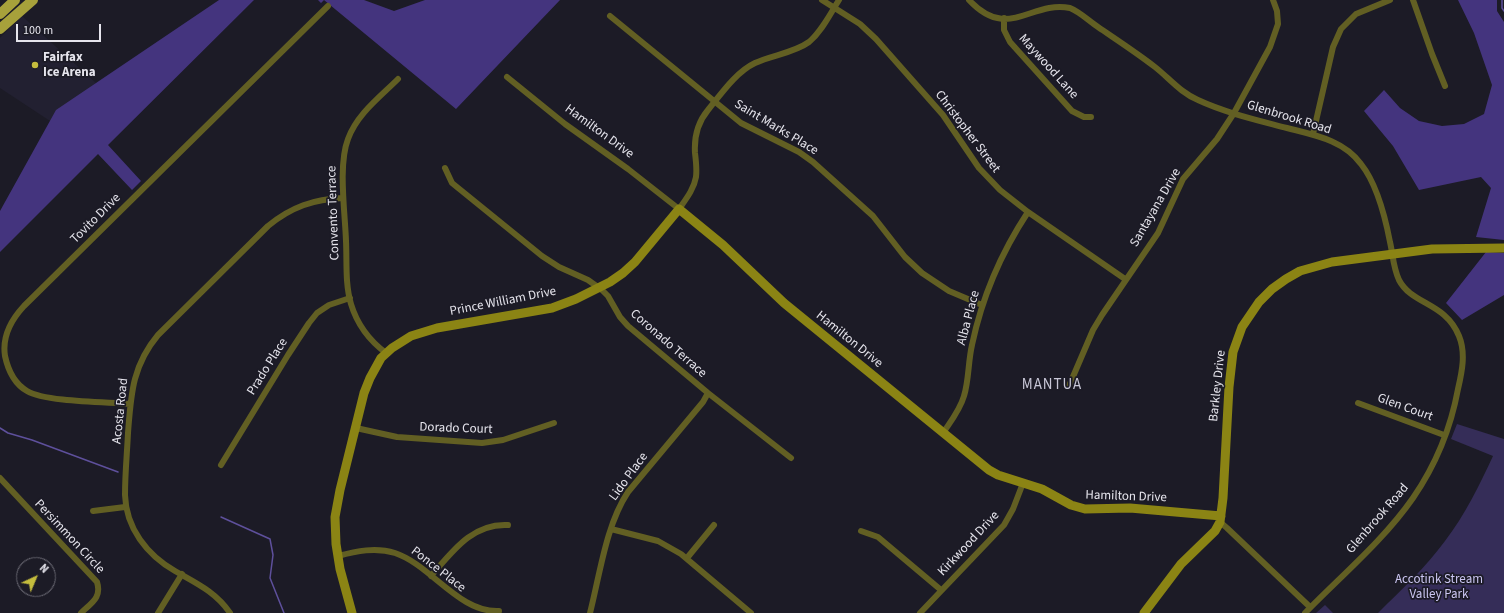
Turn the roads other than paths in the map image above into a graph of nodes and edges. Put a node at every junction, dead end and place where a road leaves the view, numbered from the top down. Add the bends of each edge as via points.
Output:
1 (16, 0) edge
2 (33, 0) edge
3 (822, 0) edge
4 (840, 0) edge
5 (969, 0) edge
6 (1068, 0) edge
7 (1273, 0) edge
8 (1390, 0) edge
9 (1414, 0) edge
10 (328, 6) dead end
11 (1066, 7) junction
12 (834, 8) junction
13 (0, 14) edge
14 (610, 16) dead end
15 (1004, 18) junction
16 (0, 29) edge
17 (507, 77) dead end
18 (398, 79) dead end
19 (1445, 86) dead end
20 (715, 102) junction
21 (1234, 113) junction
22 (1091, 117) dead end
23 (1313, 134) junction
24 (444, 168) dead end
25 (343, 198) junction
26 (679, 209) junction
27 (1028, 212) junction
28 (1504, 248) edge
29 (1392, 254) junction
30 (1125, 279) junction
31 (599, 288) junction
32 (350, 298) junction
33 (982, 305) junction
34 (386, 353) junction
35 (1069, 386) dead end
36 (708, 392) junction
37 (1358, 403) dead end
38 (130, 404) junction
39 (554, 423) dead end
40 (356, 428) junction
41 (943, 433) junction
42 (1444, 435) junction
43 (791, 458) dead end
44 (221, 465) dead end
45 (0, 478) edge
46 (1023, 483) junction
47 (125, 507) junction
48 (93, 511) dead end
49 (1220, 519) junction
50 (508, 525) dead end
51 (714, 525) dead end
52 (611, 529) junction
53 (860, 531) dead end
54 (338, 556) junction
55 (687, 558) junction
56 (182, 574) junction
57 (431, 576) junction
58 (941, 590) junction
59 (1310, 608) junction
60 (499, 611) dead end
61 (81, 613) edge
62 (158, 613) edge
63 (230, 613) edge
64 (352, 613) edge
65 (590, 613) edge
66 (751, 613) edge
67 (920, 613) edge
68 (1144, 613) edge
69 (1305, 613) edge

1 - 13 main road
2 - 16 main road
3 - 12 street, Christopher Street
4 - 12 street, Prince William Drive
5 - 15 street via 986,14
6 - 11 street
7 - 21 street, Santayana Drive via 1278,20 1274,37
8 - 23 street via 1356,14 1341,29 1333,47
9 - 19 street
10 - 38 street, Tovito Drive via 24,306 11,323 5,345 7,362 15,380 27,391 46,397
11 - 15 street, Glenbrook Road via 1044,5
11 - 21 street, Glenbrook Road via 1140,55 1190,96
12 - 20 street, Prince William Drive via 819,32 807,43 749,67 734,79
12 - 27 street, Christopher Street via 860,24 872,35 950,123 983,173
14 - 20 street, Saint Marks Place
15 - 22 street, Maywood Lane via 1006,37 1015,48 1072,111 1084,117
17 - 26 street, Hamilton Drive
18 - 25 street, Convento Terrace via 359,118 350,134 343,157
20 - 26 street, Prince William Drive via 704,115 698,128 695,144 695,180
20 - 33 street, Saint Marks Place via 741,123 813,162 873,216 905,257 922,273 949,291
21 - 23 street, Glenbrook Road
21 - 30 street, Santayana Drive via 1217,139 1184,179 1158,233
23 - 29 street, Glenbrook Road via 1346,149 1363,166 1383,210
24 - 31 street, Coronado Terrace via 452,183 542,256
25 - 32 street, Convento Terrace
25 - 38 street, Acosta Road via 301,205 284,213 268,226 152,341 137,368
26 - 31 street, Prince William Drive via 630,268
26 - 41 street, Hamilton Drive via 723,245 784,303
27 - 30 street, Christopher Street
27 - 33 street, Alba Place via 1004,251
28 - 29 street, Barkley Drive via 1432,249
29 - 42 street, Glenbrook Road via 1394,268 1403,286 1411,294 1445,314 1461,341 1463,356 1457,398
29 - 49 street, Barkley Drive via 1332,262 1300,271 1272,289 1248,316 1237,339 1231,367
30 - 35 street, Santayana Drive via 1093,330
31 - 34 street, Prince William Drive via 552,308 419,332
31 - 36 street, Coronado Terrace via 608,296 628,326
32 - 34 street, Convento Terrace via 363,329
32 - 44 street, Prado Place via 329,305 308,323
33 - 41 street, Alba Place via 972,346 965,394 960,407
34 - 40 street, Prince William Drive via 370,378
36 - 43 street, Coronado Terrace
36 - 52 street, Lido Place via 703,402 628,492 616,513
37 - 42 street, Glen Court
38 - 47 street, Acosta Road
39 - 40 street, Dorado Court via 503,440 482,443 397,437
40 - 54 street, Prince William Drive via 336,507
41 - 46 street, Hamilton Drive via 989,470
42 - 59 street, Glenbrook Road via 1429,472 1404,509 1371,547
45 - 61 street, Persimmon Circle via 97,582 100,589 98,596
46 - 49 street, Hamilton Drive via 1085,509 1130,508
46 - 58 street, Kirkwood Drive via 1004,525
47 - 48 street
47 - 56 street, Acosta Road via 144,546 158,560
49 - 59 street
49 - 68 street via 1215,530 1181,564
50 - 57 street via 491,526 471,535 453,550
51 - 55 street
52 - 55 street via 658,542
52 - 65 street, Lido Place
53 - 58 street via 878,537
54 - 57 street, Ponce Place via 370,550 387,551 405,557
54 - 64 street, Prince William Drive
55 - 66 street
56 - 62 street
56 - 63 street, Acosta Road via 210,590
57 - 60 street, Ponce Place via 457,600 474,610 486,613
58 - 67 street, Kirkwood Drive
59 - 69 street, Glenbrook Road

